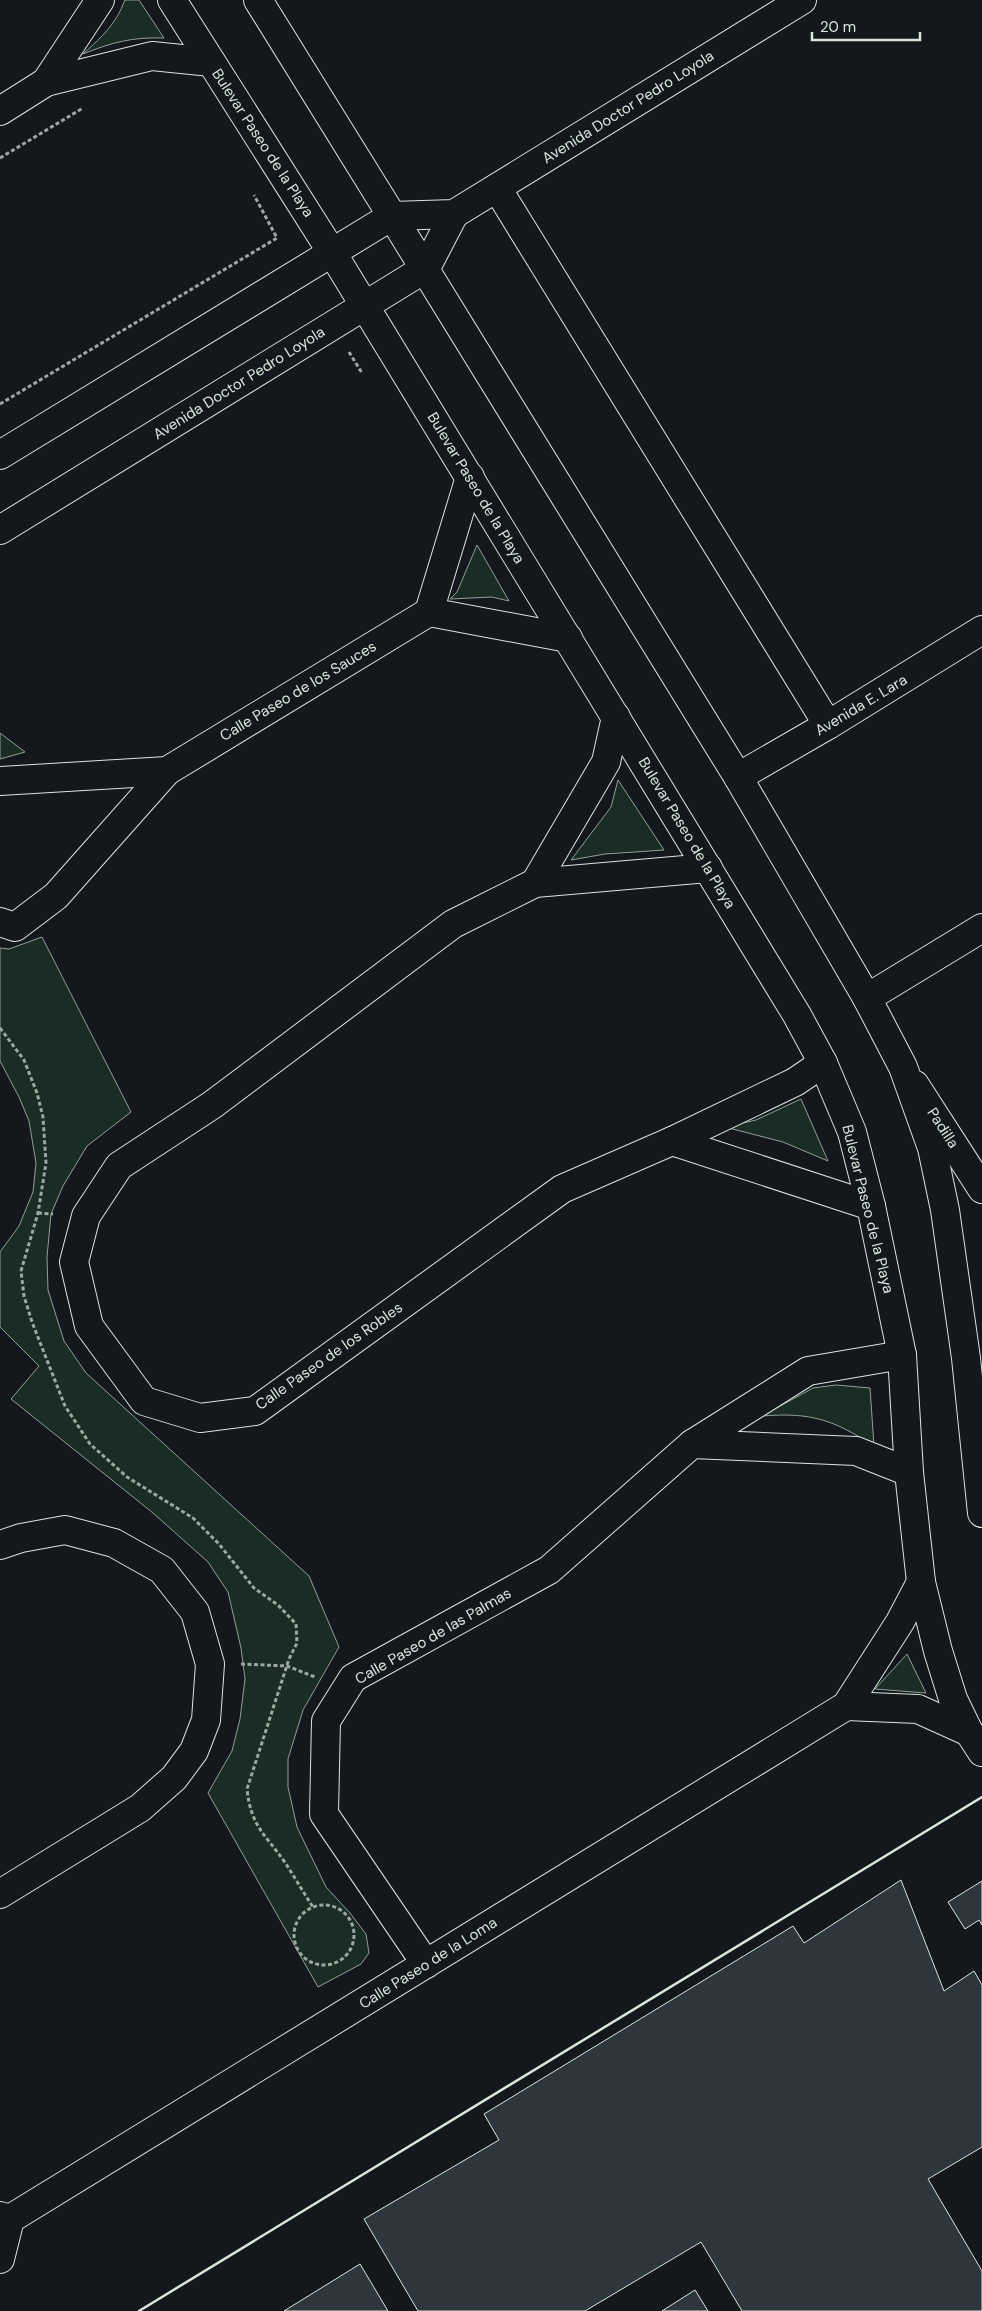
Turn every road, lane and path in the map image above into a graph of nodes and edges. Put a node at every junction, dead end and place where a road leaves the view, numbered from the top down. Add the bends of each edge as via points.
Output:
1 (100, 0) edge
2 (172, 0) edge
3 (258, 0) edge
4 (802, 0) edge
5 (211, 62) junction
6 (46, 82) junction
7 (91, 104) dead end
8 (0, 111) edge
9 (0, 158) edge
10 (496, 188) junction
11 (254, 194) dead end
12 (454, 214) junction
13 (392, 216) junction
14 (333, 254) junction
15 (426, 268) junction
16 (365, 306) junction
17 (0, 404) edge
18 (0, 455) edge
19 (470, 477) junction
20 (0, 530) edge
21 (429, 612) junction
22 (982, 630) edge
23 (568, 638) junction
24 (616, 717) junction
25 (828, 726) junction
26 (167, 771) junction
27 (738, 777) junction
28 (0, 781) edge
29 (708, 868) junction
30 (535, 883) junction
31 (0, 922) edge
32 (982, 928) edge
33 (867, 998) junction
34 (0, 1028) edge
35 (823, 1063) junction
36 (903, 1067) junction
37 (672, 1141) junction
38 (982, 1188) edge
39 (871, 1206) junction
40 (902, 1355) junction
41 (692, 1444) junction
42 (909, 1472) junction
43 (982, 1513) edge
44 (0, 1546) edge
45 (921, 1582) junction
46 (210, 1664) junction
47 (287, 1666) junction
48 (347, 1689) junction
49 (846, 1706) junction
50 (976, 1742) edge
51 (0, 1894) edge
52 (313, 1907) junction
53 (426, 1964) junction
54 (5, 2218) edge
55 (0, 2258) edge

1 - 6 street
2 - 5 street, Bulevar Paseo de la Playa
3 - 13 street
4 - 10 street, Avenida Doctor Pedro Loyola
5 - 6 street via 152,56
5 - 14 street, Bulevar Paseo de la Playa
6 - 8 street
7 - 9 path
10 - 12 street, Avenida Doctor Pedro Loyola
10 - 25 street
11 - 17 path via 277,238
12 - 13 street, Avenida Doctor Pedro Loyola
12 - 15 street
13 - 14 street
13 - 15 street
14 - 16 street, Bulevar Paseo de la Playa
14 - 18 street
15 - 16 street, Avenida Doctor Pedro Loyola
15 - 27 street
16 - 19 street, Bulevar Paseo de la Playa
16 - 20 street, Avenida Doctor Pedro Loyola
19 - 21 street
19 - 23 street, Bulevar Paseo de la Playa
21 - 23 street
21 - 26 street, Calle Paseo de los Sauces
22 - 25 street, Avenida E. Lara
23 - 24 street, Bulevar Paseo de la Playa
24 - 29 street, Bulevar Paseo de la Playa
24 - 30 street via 606,762
25 - 27 street, Avenida E. Lara
26 - 28 street, Calle Paseo de los Sauces
26 - 31 street, Calle Paseo de los Sauces via 56,896 15,927
27 - 33 street
29 - 30 street, Calle Paseo de los Robles
29 - 35 street, Bulevar Paseo de la Playa
30 - 37 street, Calle Paseo de los Robles via 453,924 212,1105 119,1166 86,1216 74,1262 89,1326 144,1401 200,1418 255,1411 562,1189
32 - 33 street
33 - 36 street
34 - 47 path via 24,1060 43,1117 46,1163 38,1213 21,1271 24,1296 65,1406 90,1444 127,1477 193,1518 219,1544 254,1588 278,1605 296,1624 297,1643
35 - 37 street, Calle Paseo de los Robles via 795,1082
35 - 39 street, Bulevar Paseo de la Playa via 852,1132
36 - 38 street, Padilla
36 - 43 street via 932,1148 945,1210 966,1358
37 - 39 street
39 - 40 street, Bulevar Paseo de la Playa
40 - 41 street, Calle Paseo de las Palmas via 808,1371
40 - 42 street, Bulevar Paseo de la Playa
41 - 42 street via 856,1451
41 - 48 street, Calle Paseo de las Palmas via 549,1570 353,1678
42 - 45 street, Bulevar Paseo de la Playa
44 - 46 street via 21,1538 65,1530 114,1543 162,1570 195,1612
45 - 49 street, Calle Paseo de la Loma via 900,1622
45 - 50 street, Bulevar Paseo de la Playa via 953,1699
46 - 47 path
46 - 51 street via 206,1720 194,1751 174,1778 140,1808
47 - 48 path
47 - 52 path via 247,1789 249,1807 262,1834 284,1861
48 - 53 street, Calle Paseo de las Palmas via 326,1721 324,1814
49 - 50 street via 918,1709
49 - 53 street, Calle Paseo de la Loma
52 - 52 path via 296,1922 295,1946 311,1963 334,1964 345,1958 352,1948 353,1925 337,1908
53 - 54 street, Calle Paseo de la Loma
54 - 55 street, Calle Paseo de la Loma

